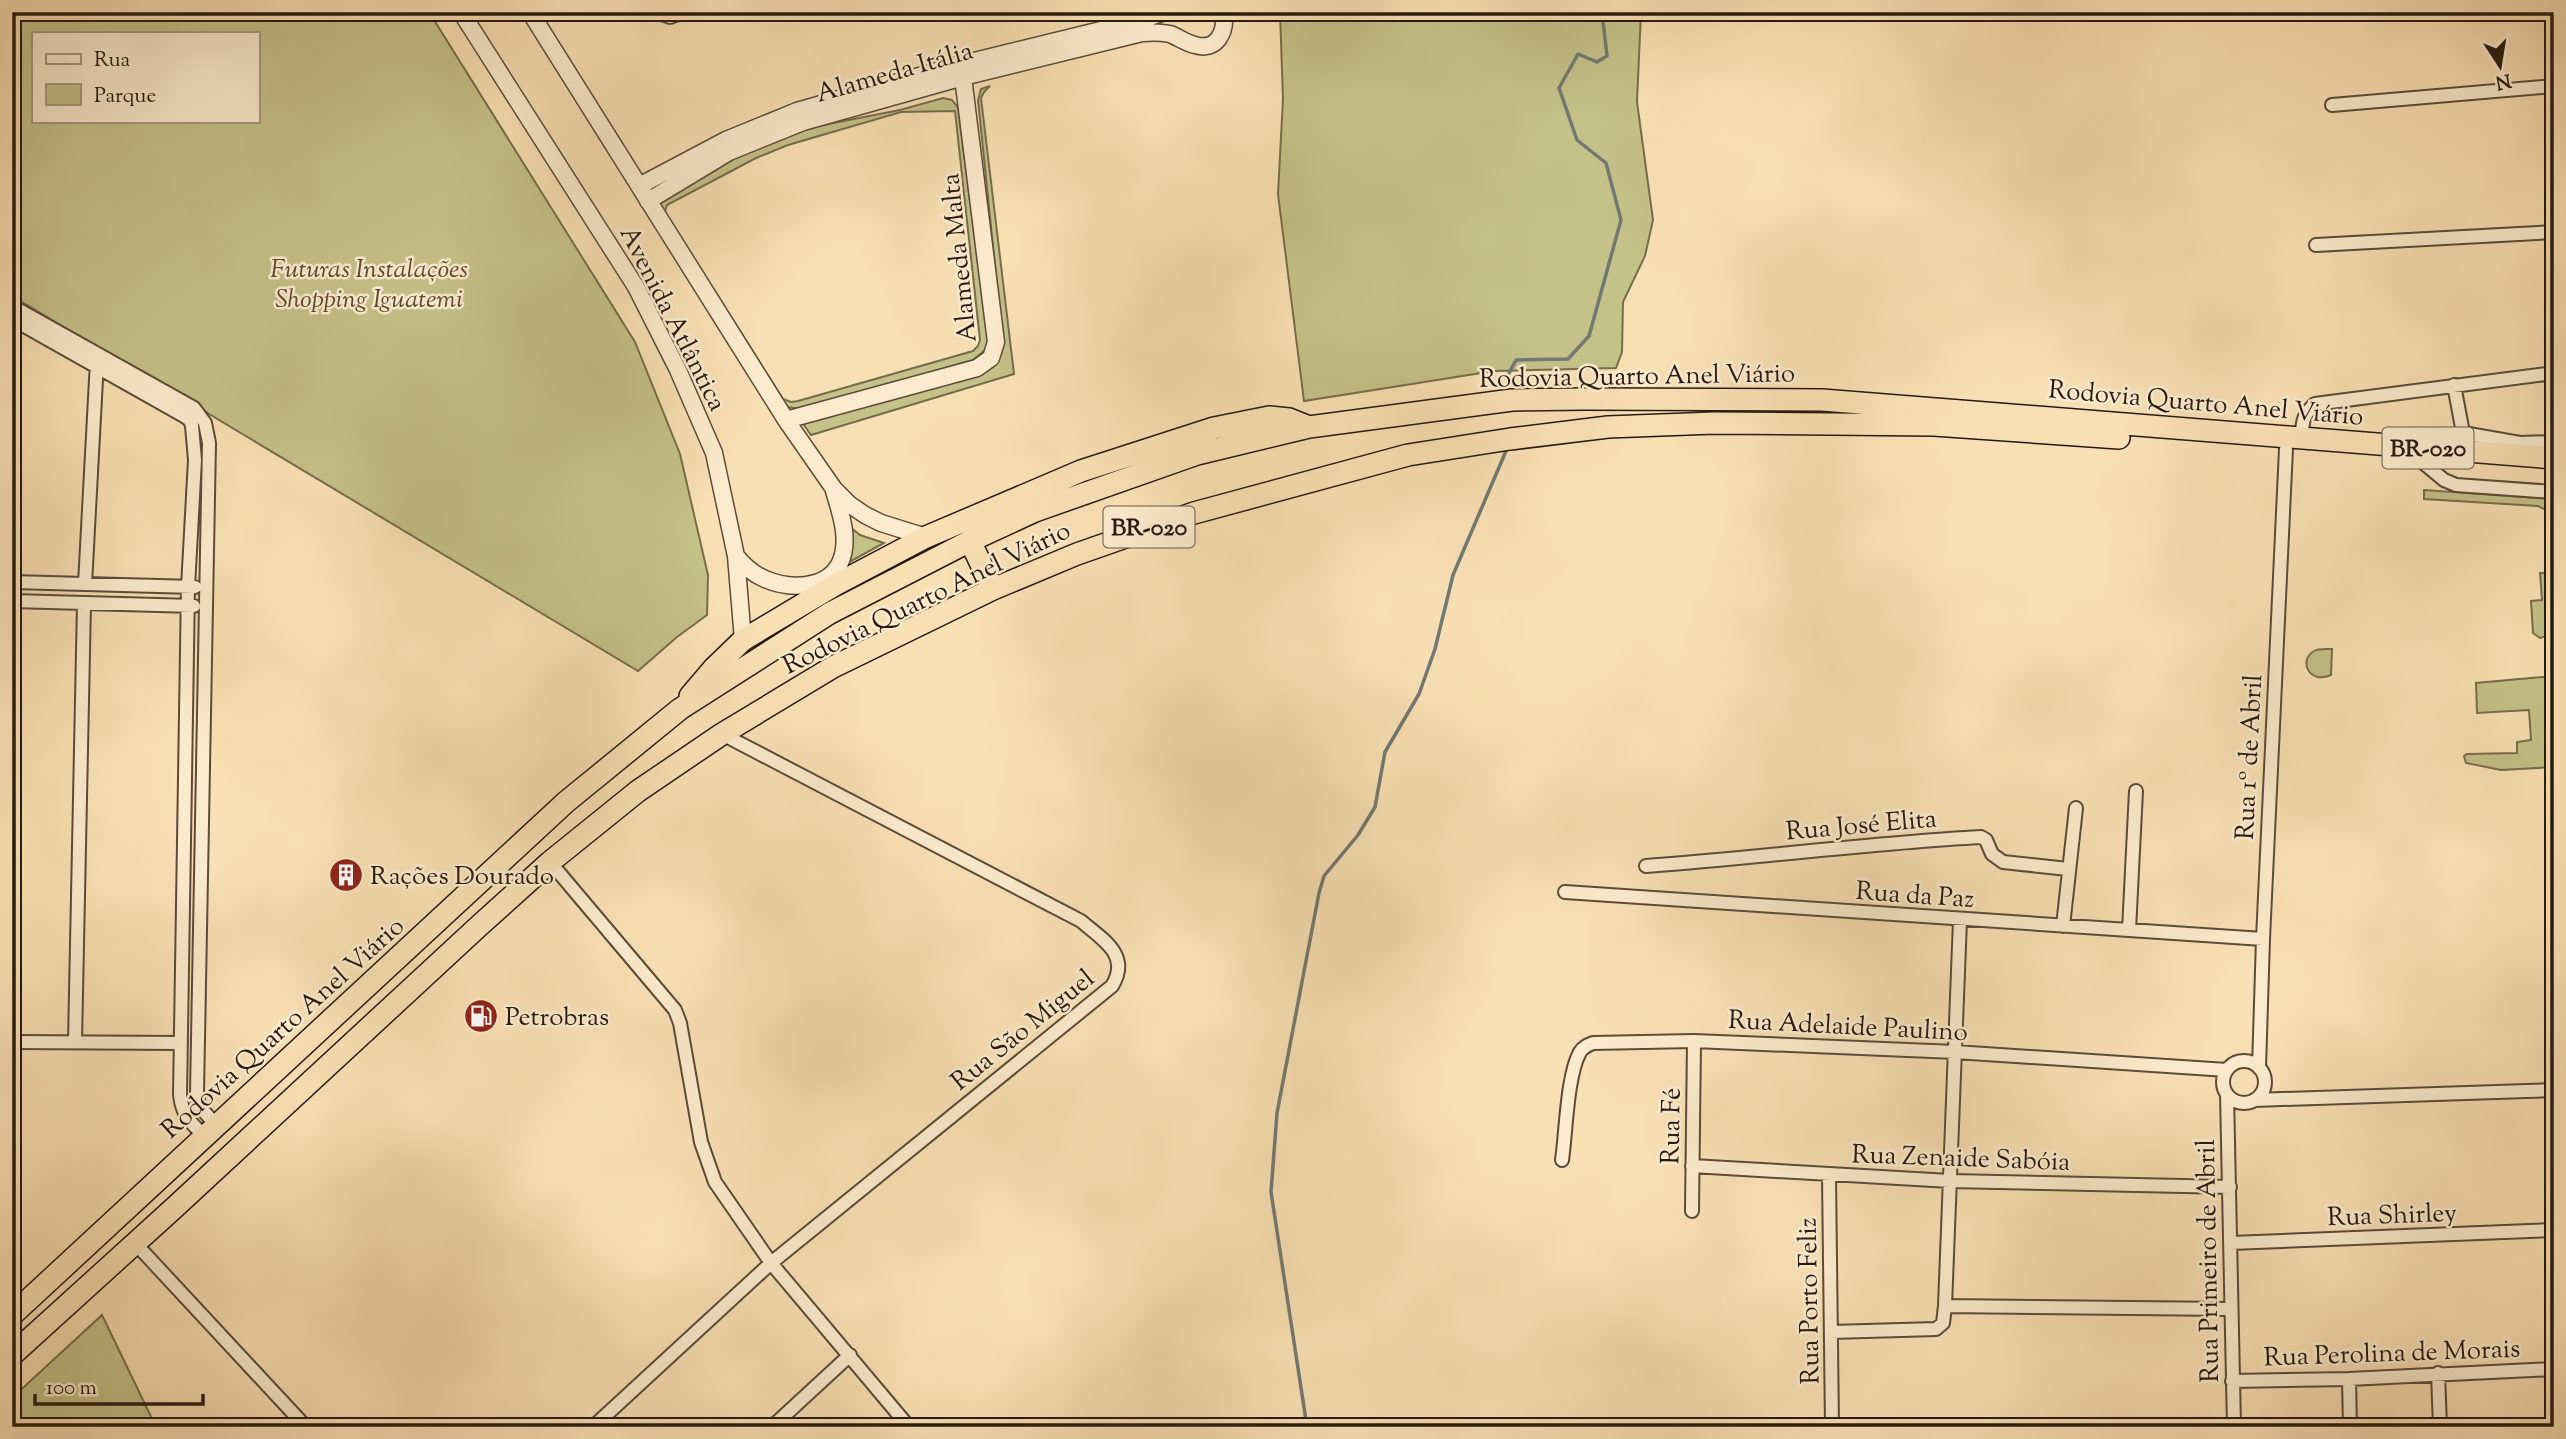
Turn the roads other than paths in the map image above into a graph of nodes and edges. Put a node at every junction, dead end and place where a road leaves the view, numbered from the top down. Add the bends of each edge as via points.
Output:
1 (461, 12) edge
2 (530, 12) edge
3 (656, 12) edge
4 (685, 12) edge
5 (1164, 12) edge
6 (1169, 12) edge
7 (1223, 12) edge
8 (1171, 35) junction
9 (958, 66) junction
10 (2554, 86) edge
11 (2333, 105) dead end
12 (639, 186) junction
13 (648, 201) junction
14 (2554, 232) edge
15 (2316, 245) dead end
16 (12, 306) edge
17 (12, 319) edge
18 (98, 360) junction
19 (2554, 373) edge
20 (2454, 385) junction
21 (786, 420) junction
22 (1310, 427) junction
23 (2459, 441) junction
24 (2294, 442) junction
25 (2554, 442) edge
26 (2554, 458) edge
27 (194, 460) junction
28 (208, 460) junction
29 (2420, 460) junction
30 (2554, 471) edge
31 (834, 488) junction
32 (2554, 492) edge
33 (926, 537) junction
34 (970, 541) junction
35 (736, 556) junction
36 (12, 582) edge
37 (85, 584) junction
38 (188, 587) junction
39 (206, 588) junction
40 (993, 590) junction
41 (12, 601) edge
42 (84, 603) junction
43 (188, 606) junction
44 (206, 606) junction
45 (743, 640) junction
46 (680, 709) junction
47 (722, 734) junction
48 (2136, 791) dead end
49 (2076, 808) dead end
50 (185, 830) junction
51 (202, 830) junction
52 (550, 862) junction
53 (1646, 866) dead end
54 (2068, 869) junction
55 (1565, 892) dead end
56 (1960, 920) junction
57 (2063, 926) junction
58 (2129, 930) junction
59 (2263, 939) junction
60 (363, 991) junction
61 (386, 1012) junction
62 (1694, 1041) junction
63 (12, 1042) edge
64 (75, 1042) junction
65 (181, 1043) junction
66 (1955, 1052) junction
67 (2259, 1068) junction
68 (2227, 1070) junction
69 (2554, 1090) edge
70 (2227, 1094) junction
71 (2254, 1100) junction
72 (210, 1130) junction
73 (239, 1147) junction
74 (1562, 1160) dead end
75 (1692, 1167) junction
76 (1829, 1175) junction
77 (1950, 1181) junction
78 (2230, 1186) junction
79 (1692, 1211) dead end
80 (2554, 1230) edge
81 (135, 1243) junction
82 (2231, 1243) junction
83 (771, 1263) junction
84 (1945, 1306) junction
85 (2230, 1309) junction
86 (12, 1315) edge
87 (1831, 1332) junction
88 (12, 1355) edge
89 (850, 1355) junction
90 (2554, 1369) edge
91 (2438, 1373) junction
92 (2349, 1379) junction
93 (2232, 1381) junction
94 (306, 1427) edge
95 (593, 1427) edge
96 (772, 1427) edge
97 (909, 1427) edge
98 (1832, 1427) edge
99 (2234, 1427) edge
100 (2350, 1427) edge
101 (2440, 1427) edge

1 - 35 street, Avenida Atlântica via 636,287 678,370 714,453
2 - 12 street, Avenida Atlântica
3 - 4 street via 670,17
5 - 9 street, Alameda Itália
6 - 8 street
7 - 8 street, Alameda Itália via 1222,35 1208,46
8 - 9 street, Alameda Itália via 1142,33
9 - 12 street, Alameda Itália via 760,124
9 - 13 street, Alameda Itália via 761,138
9 - 21 street, Alameda Malta via 996,342 991,358 977,368
10 - 11 street
12 - 13 street, Avenida Atlântica
13 - 21 street, Avenida Atlântica
14 - 15 street
16 - 18 street
17 - 18 street
18 - 27 street via 190,420
18 - 28 street via 194,408 205,423
18 - 37 street
19 - 20 street, Rua 1º de Abril
20 - 23 street
20 - 24 street, Rua 1º de Abril via 2315,404 2302,419
21 - 31 street, Avenida Atlântica
22 - 24 highway, Rodovia Quarto Anel Viário / BR-020 via 1512,400 1822,400
22 - 33 highway via 1269,416 1214,428 1081,471
22 - 34 highway, Rodovia Quarto Anel Viário / BR-020 via 1197,454 1035,511
23 - 24 highway, Rodovia Quarto Anel Viário / BR-020
23 - 25 street
23 - 26 highway, Rodovia Quarto Anel Viário / BR-020
24 - 29 highway, Rodovia Quarto Anel Viário / BR-020
24 - 40 highway, Rodovia Quarto Anel Viário / BR-020 via 1934,425 1686,423 1608,427 1457,446 1374,463 1143,529
24 - 59 street, Rua 1º de Abril
27 - 28 street
27 - 38 street
28 - 39 street
29 - 30 highway, Rodovia Quarto Anel Viário / BR-020
29 - 32 street via 2456,485
31 - 33 street, Avenida Atlântica via 873,519
31 - 35 street via 844,521 844,545 840,564 831,576 820,583 786,584 748,570
33 - 45 highway
34 - 40 highway
34 - 46 highway, Rodovia Quarto Anel Viário / BR-020 via 830,613
35 - 45 street, Avenida Atlântica
36 - 37 street
37 - 38 street
38 - 39 street
38 - 43 street
39 - 44 street
40 - 47 highway, Rodovia Quarto Anel Viário / BR-020 via 833,667
41 - 42 street
42 - 43 street
42 - 64 street
43 - 44 street
43 - 50 street
44 - 51 street
45 - 46 highway
46 - 60 highway, Rodovia Quarto Anel Viário / BR-020 via 566,802
47 - 52 highway, Rodovia Quarto Anel Viário / BR-020 via 638,791
47 - 83 street, Rua São Miguel via 1081,921 1113,950 1120,963 1112,986
48 - 58 street
49 - 54 street
50 - 51 street
50 - 65 street
51 - 72 street via 197,1093
52 - 61 highway, Rodovia Quarto Anel Viário / BR-020
52 - 83 street via 675,1010 706,1160 715,1182
53 - 54 street, Rua José Elita via 1981,837 2003,862
54 - 57 street
55 - 56 street, Rua da Paz
56 - 57 street, Rua da Paz
56 - 66 street
57 - 58 street, Rua da Paz
58 - 59 street, Rua da Paz
59 - 67 street, Rua 1º de Abril
60 - 61 highway
60 - 72 highway, Rodovia Quarto Anel Viário / BR-020
61 - 73 highway, Rodovia Quarto Anel Viário / BR-020
62 - 66 street, Rua Adelaide Paulino
62 - 74 street, Rua Adelaide Paulino via 1617,1041 1584,1047 1573,1076
62 - 75 street, Rua Fé
63 - 64 street
64 - 65 street
65 - 72 street via 183,1108 190,1123
66 - 68 street, Rua Adelaide Paulino
66 - 77 street
67 - 68 street via 2242,1061
67 - 71 street via 2264,1085
68 - 70 street via 2223,1082
69 - 71 street
70 - 71 street via 2239,1102
70 - 78 street, Rua Primeiro de Abril
72 - 73 highway
72 - 86 highway, Rodovia Quarto Anel Viário / BR-020
73 - 81 highway, Rodovia Quarto Anel Viário / BR-020
75 - 76 street, Rua Zenaide Sabóia
75 - 79 street, Rua Fé
76 - 77 street, Rua Zenaide Sabóia
76 - 87 street, Rua Porto Feliz
77 - 78 street, Rua Zenaide Sabóia
77 - 84 street
78 - 82 street, Rua Primeiro de Abril
80 - 82 street, Rua Shirley
81 - 88 highway, Rodovia Quarto Anel Viário / BR-020
81 - 94 street
82 - 85 street, Rua Primeiro de Abril
83 - 89 street
83 - 95 street, Rua São Miguel
84 - 85 street
84 - 87 street via 1943,1323 1936,1329
85 - 93 street, Rua Primeiro de Abril
87 - 98 street, Rua Porto Feliz
89 - 96 street
89 - 97 street
90 - 91 street, Rua Perolina de Morais
91 - 92 street, Rua Perolina de Morais
91 - 101 street
92 - 93 street, Rua Perolina de Morais
92 - 100 street
93 - 99 street, Rua Primeiro de Abril

